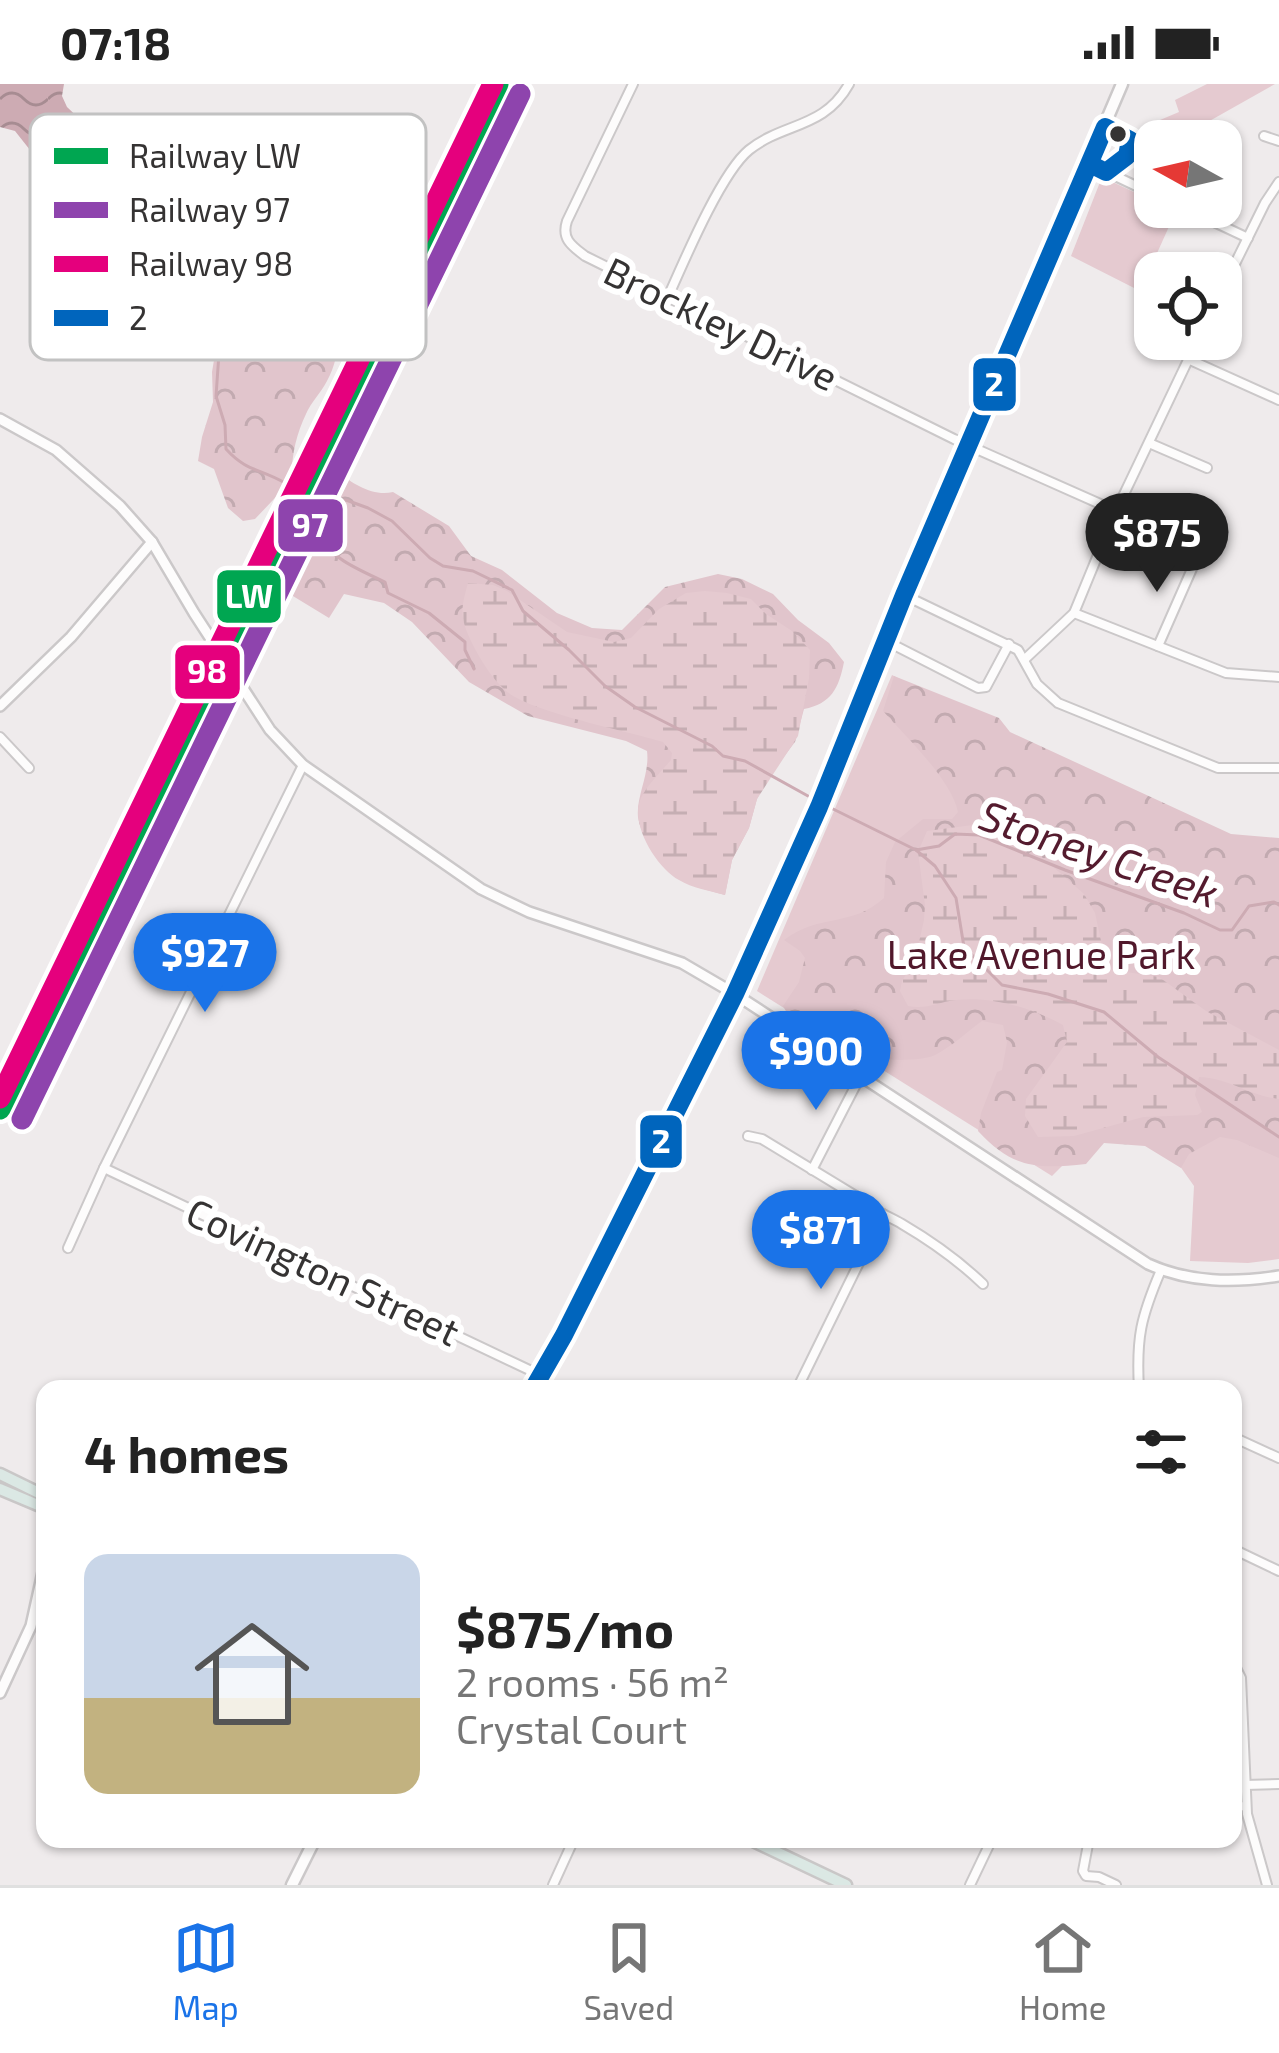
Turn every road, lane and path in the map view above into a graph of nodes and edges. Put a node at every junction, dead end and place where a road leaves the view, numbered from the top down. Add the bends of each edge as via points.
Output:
1 (633, 84) edge
2 (849, 84) edge
3 (1122, 84) edge
4 (1264, 136) dead end
5 (1279, 141) edge
6 (1090, 164) junction
7 (1279, 182) edge
8 (1134, 185) edge
9 (1227, 228) edge
10 (1248, 238) junction
11 (1241, 252) edge
12 (668, 297) junction
13 (1188, 360) edge
14 (1190, 360) edge
15 (1279, 400) edge
16 (0, 419) edge
17 (1149, 443) junction
18 (968, 446) junction
19 (1208, 468) dead end
20 (1116, 511) junction
21 (152, 542) junction
22 (1195, 562) dead end
23 (904, 595) junction
24 (1074, 613) junction
25 (886, 640) junction
26 (1009, 644) junction
27 (1158, 646) junction
28 (1025, 659) junction
29 (1279, 677) edge
30 (0, 706) edge
31 (0, 737) edge
32 (304, 765) junction
33 (29, 768) dead end
34 (1279, 768) edge
35 (735, 994) junction
36 (860, 1077) junction
37 (748, 1136) dead end
38 (104, 1168) junction
39 (812, 1170) junction
40 (883, 1214) junction
41 (68, 1248) dead end
42 (1161, 1270) junction
43 (1279, 1276) edge
44 (983, 1284) dead end
45 (528, 1380) edge
46 (541, 1380) edge
47 (801, 1380) edge
48 (1139, 1380) edge
49 (1242, 1441) edge
50 (1279, 1458) edge
51 (0, 1474) edge
52 (0, 1489) edge
53 (36, 1492) edge
54 (36, 1504) edge
55 (1242, 1553) edge
56 (1279, 1571) edge
57 (36, 1604) edge
58 (0, 1693) edge
59 (1242, 1732) edge
60 (1279, 1784) edge
61 (1244, 1785) junction
62 (1246, 1805) junction
63 (1242, 1806) edge
64 (310, 1848) edge
65 (570, 1848) edge
66 (768, 1848) edge
67 (988, 1848) edge
68 (1087, 1848) edge
69 (292, 1885) edge
70 (553, 1885) edge
71 (846, 1885) edge
72 (970, 1885) edge
73 (1116, 1885) edge
74 (1267, 1885) edge

1 - 12 street, Brockley Drive via 565,236 585,256
2 - 12 street via 826,112 754,146 732,168
3 - 6 main road
4 - 5 street
6 - 8 street
6 - 18 main road
7 - 10 street
9 - 10 street
10 - 11 street
12 - 18 street, Brockley Drive
13 - 17 street
14 - 15 street
16 - 21 street via 91,478
17 - 19 street
17 - 20 street
18 - 20 street, Brockley Drive
18 - 23 main road
20 - 24 street
21 - 30 street
21 - 32 street via 270,730
22 - 27 street
23 - 25 main road
23 - 26 street
24 - 27 street
24 - 28 street
25 - 26 street via 978,688 994,677
25 - 35 main road
26 - 28 street
27 - 29 street via 1226,674
28 - 34 street via 1058,703 1218,768
31 - 33 street
32 - 35 street via 481,889 682,963
32 - 38 street
35 - 36 street
35 - 46 main road
36 - 39 street
36 - 42 street
37 - 39 street
38 - 41 street
38 - 45 street, Covington Street
39 - 40 street
40 - 44 street
40 - 47 street
42 - 43 street via 1219,1281
42 - 48 street via 1140,1325
49 - 50 street
51 - 53 main road
52 - 54 main road
55 - 56 street
57 - 58 street
59 - 61 street
60 - 61 street
61 - 62 street
62 - 63 street
62 - 74 street
64 - 69 main road
65 - 70 street
66 - 71 main road
67 - 72 street
68 - 73 street via 1083,1871

